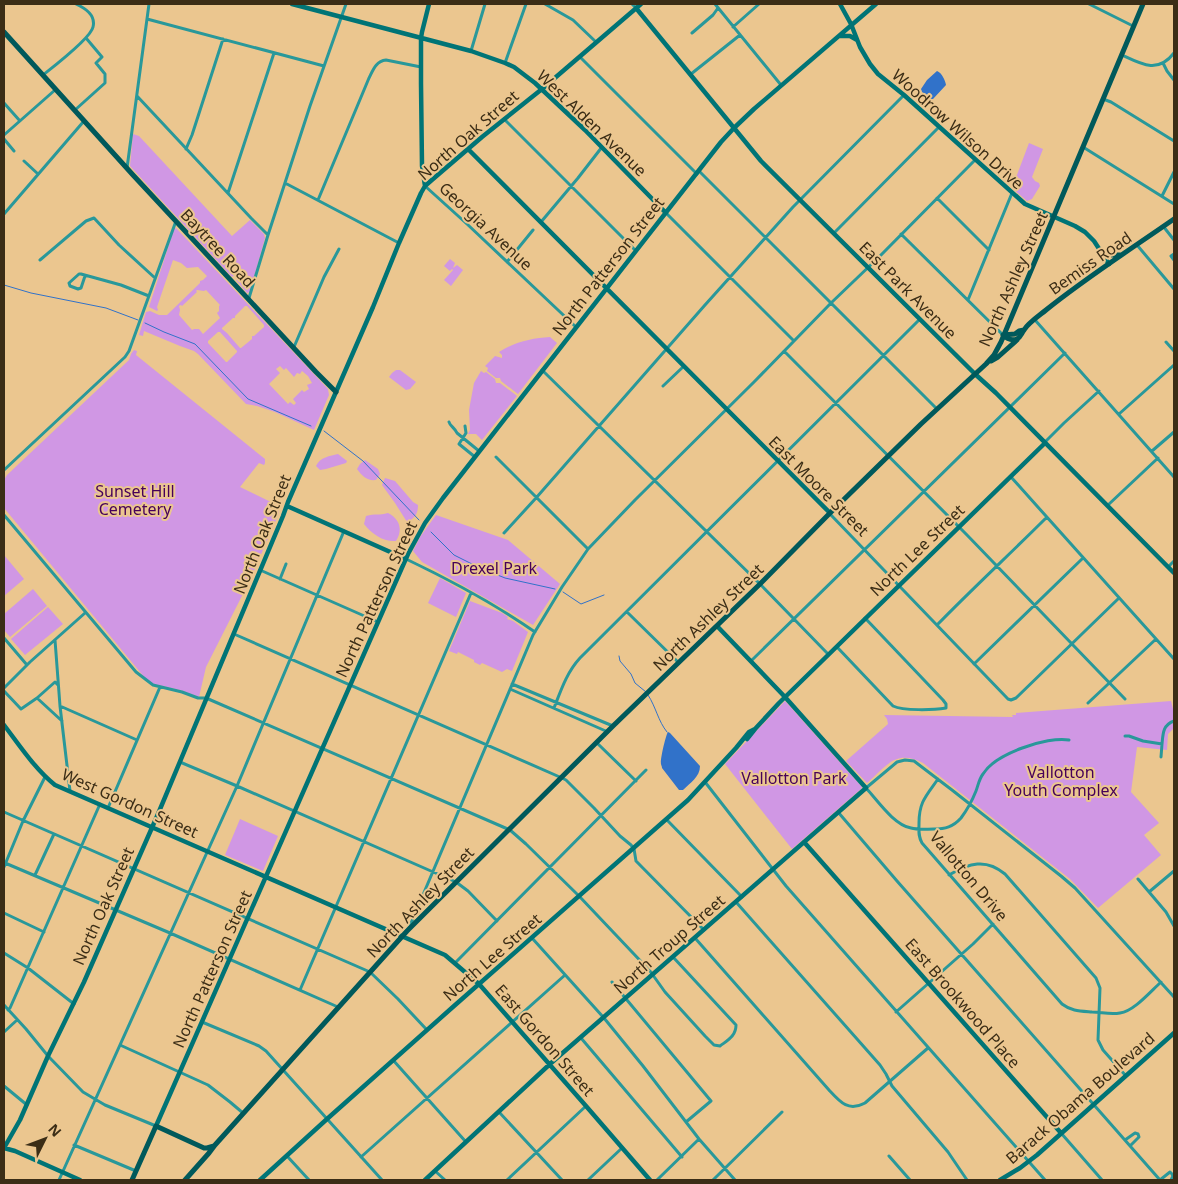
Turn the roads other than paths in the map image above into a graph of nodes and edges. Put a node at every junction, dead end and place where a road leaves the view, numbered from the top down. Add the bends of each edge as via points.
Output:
1 (76, 4) edge
2 (149, 4) edge
3 (292, 4) edge
4 (346, 4) edge
5 (429, 4) edge
6 (485, 4) edge
7 (526, 4) edge
8 (545, 4) edge
9 (632, 4) edge
10 (641, 4) edge
11 (715, 4) edge
12 (759, 4) edge
13 (840, 4) edge
14 (876, 4) edge
15 (1089, 4) edge
16 (1143, 4) edge
17 (636, 8) junction
18 (718, 8) junction
19 (342, 17) junction
20 (147, 19) junction
21 (851, 24) junction
22 (1133, 26) junction
23 (733, 27) junction
24 (4, 32) edge
25 (692, 33) dead end
26 (740, 35) junction
27 (838, 36) junction
28 (86, 38) junction
29 (421, 38) junction
30 (223, 39) junction
31 (857, 40) junction
32 (596, 42) junction
33 (471, 51) junction
34 (274, 53) junction
35 (1174, 53) edge
36 (1122, 55) junction
37 (579, 56) junction
38 (505, 62) junction
39 (1163, 63) junction
40 (324, 66) junction
41 (421, 67) junction
42 (691, 74) junction
43 (43, 76) junction
44 (1174, 80) edge
45 (781, 85) junction
46 (542, 89) junction
47 (56, 90) junction
48 (904, 95) junction
49 (137, 96) junction
50 (1103, 99) junction
51 (4, 102) edge
52 (74, 110) junction
53 (504, 119) junction
54 (20, 121) junction
55 (84, 121) junction
56 (939, 127) junction
57 (734, 128) junction
58 (4, 137) edge
59 (1174, 141) edge
60 (602, 147) junction
61 (1083, 147) junction
62 (186, 148) junction
63 (468, 149) junction
64 (14, 151) dead end
65 (975, 160) junction
66 (24, 161) dead end
67 (127, 169) junction
68 (698, 172) junction
69 (1174, 172) edge
70 (38, 174) junction
71 (285, 183) junction
72 (425, 186) junction
73 (571, 186) junction
74 (1012, 193) junction
75 (228, 194) junction
76 (1162, 196) junction
77 (937, 198) junction
78 (318, 200) junction
79 (800, 200) junction
80 (1174, 204) edge
81 (666, 213) junction
82 (4, 214) edge
83 (1054, 216) junction
84 (1174, 219) edge
85 (176, 221) junction
86 (541, 222) junction
87 (1163, 226) junction
88 (532, 230) dead end
89 (268, 234) junction
90 (834, 234) junction
91 (901, 234) junction
92 (766, 238) junction
93 (1174, 240) edge
94 (399, 243) junction
95 (1137, 245) junction
96 (339, 249) dead end
97 (989, 250) junction
98 (1100, 250) junction
99 (636, 251) junction
100 (1174, 254) edge
101 (1123, 255) junction
102 (40, 260) dead end
103 (1174, 260) edge
104 (507, 262) junction
105 (1109, 264) junction
106 (867, 267) junction
107 (85, 276) junction
108 (731, 277) junction
109 (155, 278) junction
110 (607, 288) junction
111 (1174, 289) edge
112 (149, 296) junction
113 (249, 299) junction
114 (968, 300) junction
115 (831, 303) junction
116 (920, 319) junction
117 (1035, 320) junction
118 (576, 327) junction
119 (1024, 330) junction
120 (1003, 335) junction
121 (1018, 338) junction
122 (794, 341) junction
123 (1166, 342) dead end
124 (294, 348) junction
125 (666, 349) junction
126 (784, 350) junction
127 (1174, 351) edge
128 (1065, 353) junction
129 (884, 356) junction
130 (986, 364) junction
131 (1174, 365) edge
132 (684, 366) junction
133 (542, 370) junction
134 (975, 374) junction
135 (663, 386) dead end
136 (1099, 391) junction
137 (336, 392) junction
138 (836, 402) junction
139 (1010, 407) junction
140 (726, 409) junction
141 (937, 409) junction
142 (1119, 414) junction
143 (449, 422) dead end
144 (465, 426) dead end
145 (599, 426) junction
146 (1174, 432) edge
147 (463, 438) junction
148 (1045, 442) junction
149 (479, 451) junction
150 (1152, 451) junction
151 (889, 456) junction
152 (475, 457) junction
153 (496, 457) dead end
154 (1158, 458) junction
155 (777, 461) junction
156 (4, 470) edge
157 (1011, 476) junction
158 (1174, 476) edge
159 (654, 480) junction
160 (924, 492) junction
161 (536, 498) junction
162 (1108, 505) junction
163 (286, 506) junction
164 (830, 513) junction
165 (4, 515) edge
166 (1047, 517) junction
167 (8, 520) junction
168 (4, 524) edge
169 (959, 527) junction
170 (344, 531) junction
171 (707, 532) junction
172 (504, 533) dead end
173 (588, 549) junction
174 (864, 550) junction
175 (1083, 558) junction
176 (406, 559) junction
177 (1174, 561) edge
178 (286, 564) dead end
179 (996, 566) junction
180 (1168, 567) junction
181 (260, 570) junction
182 (1174, 573) edge
183 (280, 580) junction
184 (760, 584) junction
185 (899, 585) junction
186 (471, 593) junction
187 (317, 596) junction
188 (1119, 598) junction
189 (1034, 605) junction
190 (627, 612) junction
191 (85, 613) junction
192 (794, 618) junction
193 (865, 618) junction
194 (378, 622) junction
195 (937, 625) junction
196 (717, 626) junction
197 (535, 632) junction
198 (234, 634) junction
199 (4, 639) edge
200 (1156, 639) junction
201 (55, 640) junction
202 (1072, 644) junction
203 (836, 646) junction
204 (828, 654) junction
205 (291, 659) junction
206 (1174, 659) edge
207 (750, 661) junction
208 (679, 663) junction
209 (974, 664) junction
210 (27, 665) junction
211 (1109, 683) junction
212 (512, 684) junction
213 (350, 685) junction
214 (58, 686) junction
215 (160, 687) junction
216 (4, 689) edge
217 (510, 689) junction
218 (785, 697) junction
219 (37, 698) junction
220 (206, 698) junction
221 (1125, 699) dead end
222 (556, 702) junction
223 (1088, 703) dead end
224 (60, 706) junction
225 (554, 708) junction
226 (418, 715) junction
227 (1174, 720) edge
228 (62, 721) junction
229 (263, 723) junction
230 (4, 725) edge
231 (613, 726) junction
232 (608, 732) junction
233 (1125, 736) dead end
234 (137, 740) junction
235 (1069, 740) dead end
236 (597, 742) junction
237 (487, 744) junction
238 (1162, 744) junction
239 (323, 748) junction
240 (1161, 757) dead end
241 (180, 762) junction
242 (646, 770) dead end
243 (45, 777) junction
244 (391, 778) junction
245 (562, 778) junction
246 (938, 779) junction
247 (636, 781) junction
248 (705, 782) junction
249 (237, 786) junction
250 (866, 788) junction
251 (70, 792) junction
252 (100, 804) junction
253 (970, 804) junction
254 (108, 808) junction
255 (459, 808) junction
256 (4, 812) edge
257 (295, 812) junction
258 (838, 812) junction
259 (601, 815) junction
260 (666, 819) junction
261 (24, 821) junction
262 (152, 827) junction
263 (919, 829) junction
264 (510, 830) junction
265 (54, 834) junction
266 (364, 842) junction
267 (804, 842) junction
268 (82, 846) junction
269 (634, 849) junction
270 (207, 851) junction
271 (4, 865) edge
272 (550, 868) junction
273 (134, 869) junction
274 (773, 870) junction
275 (432, 871) junction
276 (1174, 871) edge
277 (949, 874) junction
278 (36, 875) junction
279 (266, 877) junction
280 (1138, 879) dead end
281 (456, 882) junction
282 (63, 887) junction
283 (189, 892) junction
284 (1149, 892) junction
285 (580, 896) junction
286 (742, 897) junction
287 (736, 902) junction
288 (336, 907) junction
289 (115, 910) junction
290 (4, 913) edge
291 (248, 918) junction
292 (497, 921) junction
293 (992, 924) junction
294 (1174, 926) edge
295 (704, 930) junction
296 (407, 931) junction
297 (44, 932) junction
298 (170, 933) junction
299 (402, 936) junction
300 (532, 938) junction
301 (695, 938) junction
302 (318, 949) junction
303 (4, 953) edge
304 (961, 954) junction
305 (673, 957) junction
306 (230, 959) junction
307 (455, 963) junction
308 (28, 968) junction
309 (370, 972) junction
310 (565, 975) junction
311 (653, 975) junction
312 (612, 982) dead end
313 (1161, 982) junction
314 (928, 983) junction
315 (479, 984) junction
316 (300, 990) junction
317 (1174, 998) edge
318 (626, 999) junction
319 (74, 1004) junction
320 (4, 1005) edge
321 (338, 1007) junction
322 (8, 1010) junction
323 (896, 1012) junction
324 (1099, 1013) junction
325 (604, 1018) junction
326 (17, 1020) junction
327 (512, 1021) junction
328 (202, 1022) junction
329 (427, 1030) junction
330 (4, 1032) edge
331 (1174, 1033) edge
332 (581, 1038) junction
333 (120, 1045) junction
334 (928, 1048) junction
335 (48, 1056) junction
336 (394, 1060) junction
337 (550, 1064) junction
338 (283, 1070) junction
339 (180, 1072) junction
340 (1126, 1076) junction
341 (890, 1082) junction
342 (4, 1086) edge
343 (427, 1098) junction
344 (94, 1100) junction
345 (27, 1105) junction
346 (1093, 1105) junction
347 (586, 1106) junction
348 (499, 1112) junction
349 (782, 1112) dead end
350 (243, 1114) junction
351 (327, 1119) junction
352 (686, 1122) junction
353 (156, 1126) junction
354 (1061, 1133) junction
355 (699, 1139) junction
356 (1125, 1140) junction
357 (466, 1142) junction
358 (74, 1145) junction
359 (215, 1145) junction
360 (1130, 1146) junction
361 (202, 1147) junction
362 (622, 1147) junction
363 (4, 1148) edge
364 (536, 1152) junction
365 (287, 1156) junction
366 (682, 1156) junction
367 (889, 1156) dead end
368 (361, 1157) junction
369 (1028, 1162) junction
370 (199, 1164) junction
371 (725, 1168) junction
372 (136, 1171) junction
373 (435, 1171) junction
374 (62, 1172) junction
375 (263, 1179) edge
376 (59, 1180) edge
377 (80, 1180) edge
378 (132, 1180) edge
379 (184, 1180) edge
380 (309, 1180) edge
381 (382, 1180) edge
382 (425, 1180) edge
383 (445, 1180) edge
384 (507, 1180) edge
385 (562, 1180) edge
386 (588, 1180) edge
387 (650, 1180) edge
388 (657, 1180) edge
389 (713, 1180) edge
390 (735, 1180) edge
391 (910, 1180) edge
392 (967, 1180) edge
393 (1000, 1180) edge
394 (1045, 1180) edge
395 (1102, 1180) edge
396 (1160, 1180) edge
397 (1171, 1180) edge

1 - 28 street via 89,12 94,22
2 - 20 street
3 - 19 street, West Alden Avenue
4 - 19 street
5 - 29 street, Georgia Avenue
6 - 33 street
7 - 38 street
8 - 32 street via 573,20
9 - 17 street
10 - 17 street, North Oak Street
11 - 18 street
12 - 23 street
13 - 21 street, Woodrow Wilson Drive
14 - 21 street, North Patterson Street
15 - 22 street
16 - 22 main road, North Ashley Street
17 - 32 street, North Oak Street
17 - 42 street, East Park Avenue
18 - 23 street
18 - 25 street
19 - 29 street, West Alden Avenue
19 - 40 street
20 - 30 street
20 - 49 street
21 - 27 street, North Patterson Street
21 - 31 street, Woodrow Wilson Drive
22 - 36 main road, North Ashley Street
23 - 26 street
24 - 43 main road, Baytree Road
26 - 42 street
26 - 45 street
27 - 31 street
27 - 45 street, North Patterson Street
28 - 43 street
28 - 52 street via 102,58 96,63 104,74 105,83
29 - 33 street, West Alden Avenue
29 - 41 street, Georgia Avenue
30 - 34 street
30 - 62 street
31 - 48 street, Woodrow Wilson Drive via 878,74
32 - 37 street, North Oak Street
33 - 38 street, West Alden Avenue
34 - 40 street
34 - 75 street
35 - 39 street
36 - 39 street via 1151,66
36 - 50 main road, North Ashley Street
37 - 46 street, North Oak Street
37 - 68 street
38 - 46 street, West Alden Avenue
39 - 44 street
40 - 71 street
41 - 72 street, Georgia Avenue
41 - 78 street via 386,60 377,63
42 - 57 street, East Park Avenue
43 - 47 main road, Baytree Road
45 - 57 street, North Patterson Street
46 - 53 street, North Oak Street
46 - 60 street, West Alden Avenue
47 - 52 main road, Baytree Road
47 - 54 street
48 - 56 street, Woodrow Wilson Drive
48 - 79 street
49 - 62 street
49 - 67 street
50 - 59 street
50 - 61 main road, North Ashley Street
51 - 54 street
52 - 55 main road, Baytree Road
53 - 63 street, North Oak Street
53 - 73 street
54 - 58 street
55 - 67 main road, Baytree Road
55 - 70 street
56 - 65 street, Woodrow Wilson Drive
56 - 90 street
57 - 68 street, North Patterson Street
57 - 79 street, East Park Avenue
58 - 64 street
60 - 73 street
60 - 81 street, West Alden Avenue
61 - 76 street
61 - 83 main road, North Ashley Street
62 - 75 street
63 - 72 street, North Oak Street
63 - 86 street, East Moore Street
65 - 74 street, Woodrow Wilson Drive
65 - 77 street
66 - 70 street
67 - 85 main road, Baytree Road
68 - 81 street, North Patterson Street
68 - 92 street
69 - 76 street
70 - 82 street
71 - 78 street
71 - 89 street
72 - 94 street, North Oak Street
72 - 104 street, Georgia Avenue
73 - 86 street
73 - 99 street
74 - 83 street, Woodrow Wilson Drive via 1029,207
74 - 97 street
75 - 89 street
76 - 80 street
77 - 91 street
77 - 97 street
78 - 94 street
79 - 90 street, East Park Avenue
79 - 92 street
81 - 99 street, North Patterson Street
81 - 108 street
83 - 98 street, Woodrow Wilson Drive via 1085,232
83 - 120 main road, North Ashley Street
84 - 87 main road, Bemiss Road
85 - 109 street
85 - 113 main road, Baytree Road
86 - 110 street, East Moore Street
87 - 93 street
87 - 95 main road, Bemiss Road
88 - 104 street
89 - 113 street
90 - 106 street, East Park Avenue
91 - 106 street
91 - 114 street
92 - 108 street
92 - 115 street
94 - 137 street, North Oak Street
95 - 101 main road, Bemiss Road
95 - 111 street
96 - 124 street
97 - 114 street
98 - 101 main road via 1109,255
98 - 105 street, Woodrow Wilson Drive
99 - 110 street, North Patterson Street
100 - 103 street via 1171,256
101 - 105 main road, Bemiss Road
102 - 109 street via 86,221 94,218
104 - 118 street, Georgia Avenue
105 - 117 main road, Bemiss Road
106 - 115 street
106 - 116 street, East Park Avenue
107 - 107 street via 81,288 70,286 69,283 79,274
107 - 112 street
108 - 122 street
108 - 125 street
109 - 112 street
110 - 118 street, North Patterson Street
110 - 125 street, East Moore Street
112 - 156 street via 124,359
113 - 124 main road, Baytree Road
114 - 120 street
115 - 122 street
115 - 129 street
116 - 129 street
116 - 134 street, East Park Avenue
117 - 119 main road, Bemiss Road
117 - 128 street
118 - 133 street, North Patterson Street
119 - 120 main road, Bemiss Road
119 - 121 main road, Bemiss Road
120 - 121 main road via 1007,339
120 - 130 main road, North Ashley Street via 995,354
121 - 130 main road, Bemiss Road
122 - 126 street
123 - 127 street
124 - 137 main road, Baytree Road
125 - 132 street, East Moore Street
125 - 145 street
126 - 138 street
126 - 140 street
128 - 136 street
128 - 139 street
129 - 138 street
129 - 141 street
130 - 134 main road, North Ashley Street
131 - 142 street
132 - 135 street
132 - 140 street, East Moore Street
133 - 145 street
133 - 149 street, North Patterson Street
134 - 139 street, East Park Avenue
134 - 141 main road, North Ashley Street
136 - 142 street
136 - 148 street, North Lee Street
137 - 163 street, North Oak Street
138 - 151 street
138 - 155 street
139 - 148 street, East Park Avenue
139 - 160 street
140 - 155 street, East Moore Street
140 - 159 street
141 - 151 main road, North Ashley Street
142 - 150 street
143 - 147 street
144 - 147 street
145 - 159 street
145 - 161 street
146 - 150 street
147 - 149 street
147 - 152 street via 459,444
148 - 157 street, North Lee Street
148 - 162 street, East Park Avenue
149 - 152 street, North Patterson Street
150 - 154 street
151 - 160 street
151 - 164 main road, North Ashley Street
152 - 176 street, North Patterson Street via 426,521
153 - 161 street
154 - 158 street
154 - 162 street
155 - 164 street, East Moore Street
155 - 171 street
157 - 166 street
157 - 169 street, North Lee Street
159 - 171 street
159 - 173 street
160 - 169 street
160 - 174 street
161 - 172 street
161 - 173 street
162 - 180 street, East Park Avenue
163 - 170 street
163 - 181 street, North Oak Street
164 - 174 street, East Moore Street
164 - 184 main road, North Ashley Street
165 - 167 street
166 - 175 street
166 - 179 street
167 - 168 street
167 - 191 street
169 - 179 street
169 - 185 street, North Lee Street
170 - 176 street
170 - 187 street
171 - 184 street
171 - 190 street
173 - 197 street
174 - 185 street, East Moore Street
174 - 192 street
175 - 188 street
175 - 189 street
176 - 186 street
176 - 194 street, North Patterson Street
177 - 180 street
178 - 183 street
179 - 189 street
179 - 195 street
180 - 182 street, East Park Avenue
181 - 183 street
181 - 198 street, North Oak Street
183 - 187 street
184 - 192 street
184 - 196 main road, North Ashley Street
185 - 193 street, North Lee Street
185 - 195 street, East Moore Street
186 - 197 street
186 - 226 street
187 - 194 street
187 - 205 street
188 - 200 street
188 - 202 street
189 - 202 street
189 - 209 street
190 - 208 street
190 - 222 street via 574,664
191 - 201 street
191 - 215 street via 136,672
192 - 204 street
192 - 207 street
193 - 203 street, North Lee Street
193 - 203 street via 943,700 946,708 893,706
194 - 213 street, North Patterson Street
195 - 209 street, East Moore Street
196 - 207 street, Vallotton Drive
196 - 208 main road, North Ashley Street
197 - 212 street
198 - 205 street
198 - 220 street, North Oak Street
199 - 210 street
200 - 206 street
200 - 211 street
201 - 210 street
201 - 214 street
202 - 209 street, East Moore Street via 1011,700
202 - 211 street
203 - 204 street, North Lee Street
204 - 218 street, North Lee Street
205 - 213 street
205 - 229 street
207 - 218 street, Vallotton Drive
208 - 231 main road, North Ashley Street
210 - 216 street
211 - 221 street
211 - 223 street
212 - 217 street
212 - 222 street
213 - 226 street
213 - 239 street, North Patterson Street
214 - 219 street via 55,682
214 - 224 street
215 - 220 street
215 - 234 street
216 - 219 street via 21,709
217 - 225 street
217 - 237 street
218 - 248 street, North Lee Street
218 - 250 street, Vallotton Drive
219 - 228 street
220 - 229 street
220 - 241 street, North Oak Street
222 - 225 street
222 - 231 street
224 - 228 street
224 - 234 street
225 - 232 street
226 - 237 street
226 - 244 street
227 - 238 street via 1165,726
228 - 251 street
229 - 239 street
229 - 249 street
230 - 243 street, West Gordon Street
231 - 232 main road, North Ashley Street
232 - 236 main road, North Ashley Street
233 - 238 street
234 - 254 street
235 - 253 street via 1032,745 996,762 983,774
236 - 245 main road, North Ashley Street
236 - 247 street
237 - 245 street
237 - 255 street
238 - 240 street
239 - 244 street
239 - 257 street, North Patterson Street
241 - 249 street
241 - 262 street, North Oak Street
242 - 247 street
243 - 251 street, West Gordon Street
243 - 261 street
244 - 255 street
244 - 266 street
245 - 259 street
245 - 264 main road, North Ashley Street
246 - 250 street, North Troup Street via 918,763 905,760 897,762
246 - 253 street, North Troup Street
246 - 263 street via 921,804
247 - 259 street
248 - 260 street, North Lee Street
248 - 274 street
249 - 257 street
249 - 270 street
250 - 258 street, North Troup Street
250 - 263 street, Vallotton Drive via 895,820 906,827
251 - 252 street, West Gordon Street
252 - 254 street, West Gordon Street
252 - 268 street
253 - 263 street via 960,819 950,826
253 - 313 street, North Troup Street via 1076,888
254 - 262 street, West Gordon Street
255 - 264 street
255 - 275 street
256 - 261 street
257 - 266 street
257 - 279 street, North Patterson Street
258 - 267 street, North Troup Street
258 - 304 street
259 - 269 street
259 - 272 street
260 - 269 street, North Lee Street
260 - 286 street
261 - 265 street
261 - 271 street
262 - 270 street, West Gordon Street
262 - 273 street, North Oak Street
263 - 277 street, Vallotton Drive via 923,845
264 - 272 street
264 - 281 main road, North Ashley Street
265 - 268 street
265 - 278 street
266 - 275 street
266 - 288 street
267 - 274 street, North Troup Street
267 - 314 street, East Brookwood Place
268 - 273 street
268 - 282 street
269 - 285 street, North Lee Street
269 - 295 street via 636,861
270 - 279 street, West Gordon Street
270 - 283 street
271 - 278 street
272 - 285 street
272 - 292 street
273 - 283 street
273 - 289 street, North Oak Street
274 - 286 street, North Troup Street
274 - 323 street
275 - 281 street
275 - 296 street
276 - 284 street
277 - 293 street, Vallotton Drive
277 - 324 street via 964,866 980,864 1005,874 1096,978 1100,988
278 - 282 street
279 - 288 street, East Gordon Street
279 - 291 street, North Patterson Street
280 - 284 street
281 - 292 street
281 - 296 main road, North Ashley Street
282 - 289 street
282 - 297 street
283 - 291 street
283 - 298 street
284 - 294 street
285 - 300 street, North Lee Street
285 - 311 street
286 - 287 street, North Troup Street
287 - 295 street, North Troup Street
287 - 341 street via 880,1065
288 - 299 street, East Gordon Street
288 - 302 street
289 - 298 street
289 - 319 street, North Oak Street
290 - 297 street
291 - 302 street
291 - 306 street, North Patterson Street
292 - 307 street
293 - 304 street
293 - 324 street, Vallotton Drive via 1062,1004 1072,1010
295 - 301 street, North Troup Street
296 - 299 main road, North Ashley Street
297 - 308 street
298 - 306 street
298 - 333 street
299 - 307 street, East Gordon Street
299 - 309 main road, North Ashley Street
300 - 310 street
300 - 315 street, North Lee Street
301 - 305 street, North Troup Street
301 - 341 street via 843,1104 852,1107 863,1104
302 - 309 street
302 - 316 street
303 - 308 street
304 - 314 street
304 - 346 street
305 - 311 street, North Troup Street
305 - 311 street via 736,1025 729,1039 720,1046 714,1045
306 - 316 street
306 - 328 street, North Patterson Street
307 - 315 street, East Gordon Street
308 - 319 street
308 - 322 street
309 - 321 main road, North Ashley Street
309 - 329 street
310 - 325 street
310 - 327 street
311 - 318 street, North Troup Street
312 - 318 street
313 - 317 street, North Troup Street
313 - 324 street, Vallotton Drive via 1126,1011
314 - 323 street
314 - 354 street, East Brookwood Place
315 - 327 street, East Gordon Street
315 - 329 street, North Lee Street
316 - 321 street
318 - 325 street, North Troup Street
318 - 352 street via 711,1100
319 - 335 street, North Oak Street
320 - 322 street
321 - 338 main road, North Ashley Street
322 - 326 street
323 - 334 street
324 - 340 street via 1100,1046
325 - 332 street, North Troup Street
325 - 352 street
326 - 330 street
326 - 335 street
327 - 337 street, East Gordon Street
327 - 343 street
328 - 338 street via 262,1048
328 - 339 street, North Patterson Street
329 - 336 street, North Lee Street
331 - 340 street, Barack Obama Boulevard
332 - 337 street, North Troup Street
332 - 366 street
333 - 339 street
333 - 344 street
334 - 341 street
334 - 369 street
335 - 344 street
335 - 345 street, North Oak Street
336 - 343 street
336 - 351 street, North Lee Street
337 - 347 street, East Gordon Street
337 - 348 street, North Troup Street
338 - 350 main road, North Ashley Street
338 - 351 street
339 - 350 street via 212,1087
339 - 353 street, North Patterson Street
340 - 346 street, Barack Obama Boulevard
341 - 392 street
342 - 345 street
343 - 357 street
343 - 368 street
344 - 353 street
344 - 358 street
345 - 363 street, North Oak Street
346 - 354 street, Barack Obama Boulevard
346 - 356 street
347 - 362 street, East Gordon Street
347 - 364 street
348 - 357 street, North Troup Street
348 - 364 street
349 - 371 street
350 - 359 main road, North Ashley Street
351 - 365 street, North Lee Street
351 - 368 street
352 - 355 street
353 - 361 main road
353 - 372 main road, North Patterson Street
354 - 369 street, Barack Obama Boulevard
354 - 395 street, East Brookwood Place
355 - 366 street
355 - 371 street
356 - 360 street
356 - 360 street via 1138,1134 1138,1140
357 - 373 street, North Troup Street
358 - 372 street
358 - 374 street
359 - 361 main road
359 - 370 main road, North Ashley Street
360 - 396 street
361 - 370 main road via 204,1152
362 - 386 street
362 - 387 street, East Gordon Street
363 - 374 street
364 - 384 street
364 - 385 street
365 - 375 street, North Lee Street
365 - 380 street
366 - 388 street
367 - 391 street
368 - 381 street
369 - 393 street, Barack Obama Boulevard
369 - 394 street
370 - 379 main road, North Ashley Street
371 - 389 street
371 - 390 street
372 - 378 main road, North Patterson Street
373 - 382 street, North Troup Street
373 - 383 street
374 - 376 street
374 - 377 street
396 - 397 street via 1170,1172 1174,1176

